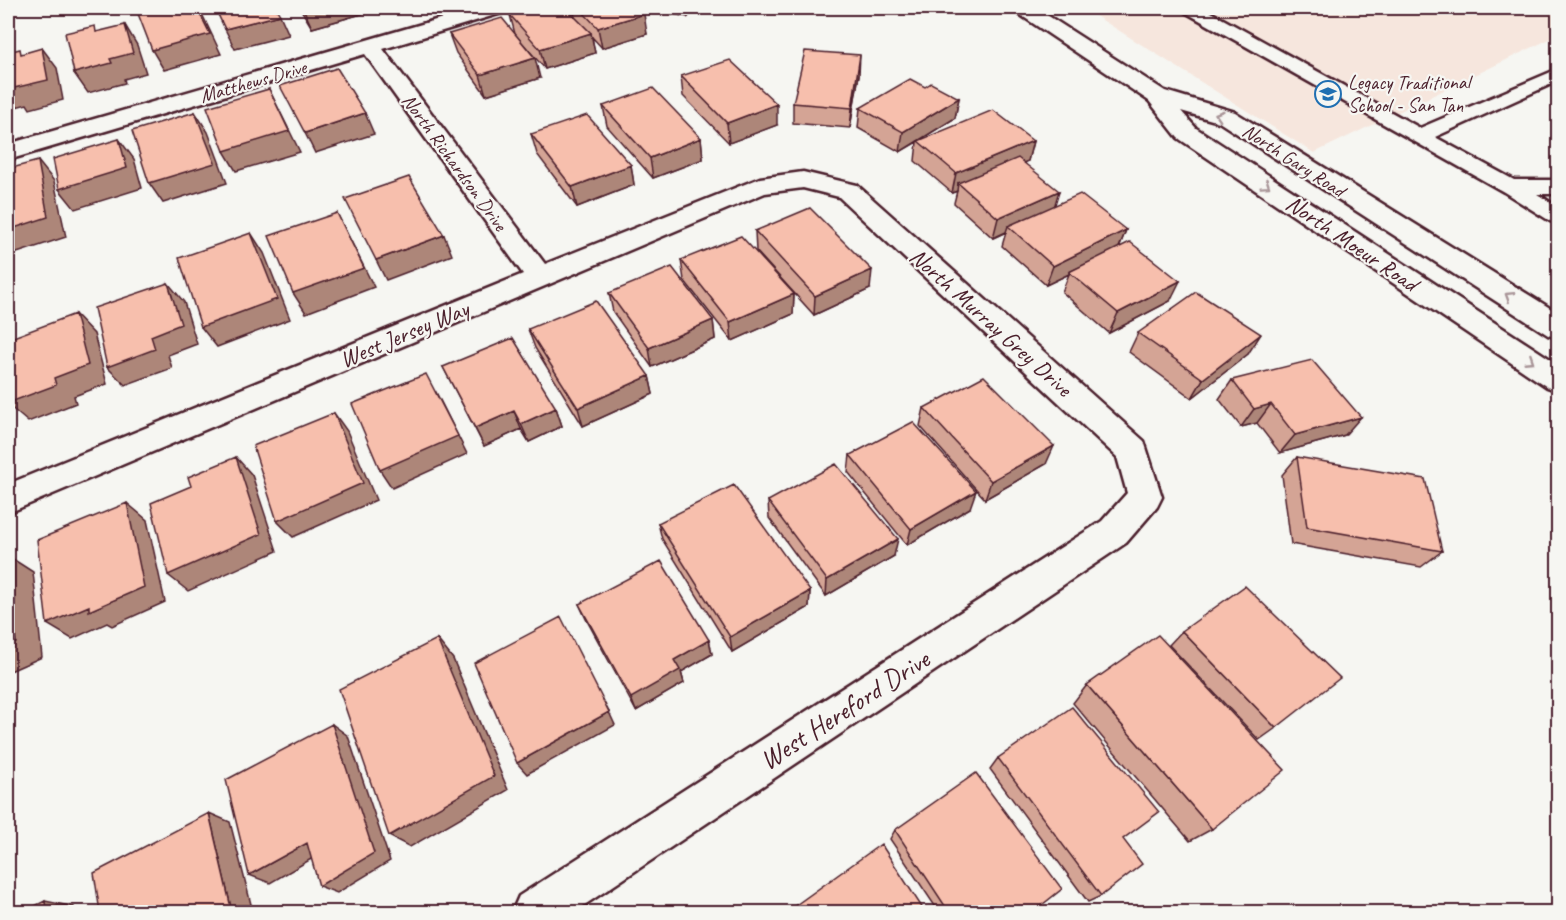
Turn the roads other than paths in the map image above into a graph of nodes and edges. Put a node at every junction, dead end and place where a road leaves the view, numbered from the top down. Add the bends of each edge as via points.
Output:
1 (498, 8) edge
2 (1023, 8) edge
3 (1191, 8) edge
4 (370, 46) junction
5 (1558, 74) edge
6 (1157, 96) junction
7 (1420, 136) junction
8 (8, 152) edge
9 (803, 180) joint
10 (1510, 187) junction
11 (1558, 187) edge
12 (1558, 216) edge
13 (540, 277) junction
14 (1558, 327) edge
15 (1558, 379) edge
16 (1146, 497) joint
17 (8, 499) edge
18 (535, 912) edge

1 - 4 street, Matthews Drive
2 - 6 street, North Gary Road
3 - 7 lane
4 - 8 street, Matthews Drive
4 - 13 street, North Richardson Drive
5 - 7 lane
14 -> 6 street, North Gary Road via 1227,117
6 -> 15 street, North Moeur Road via 1187,133
7 - 10 lane
9 - 13 street, West Jersey Way via 760,186
9 - 16 street, North Murray Grey Drive via 848,191 1132,450
10 - 11 lane
10 - 12 lane
13 - 17 street, West Jersey Way
16 - 18 street, West Hereford Drive via 1114,532

